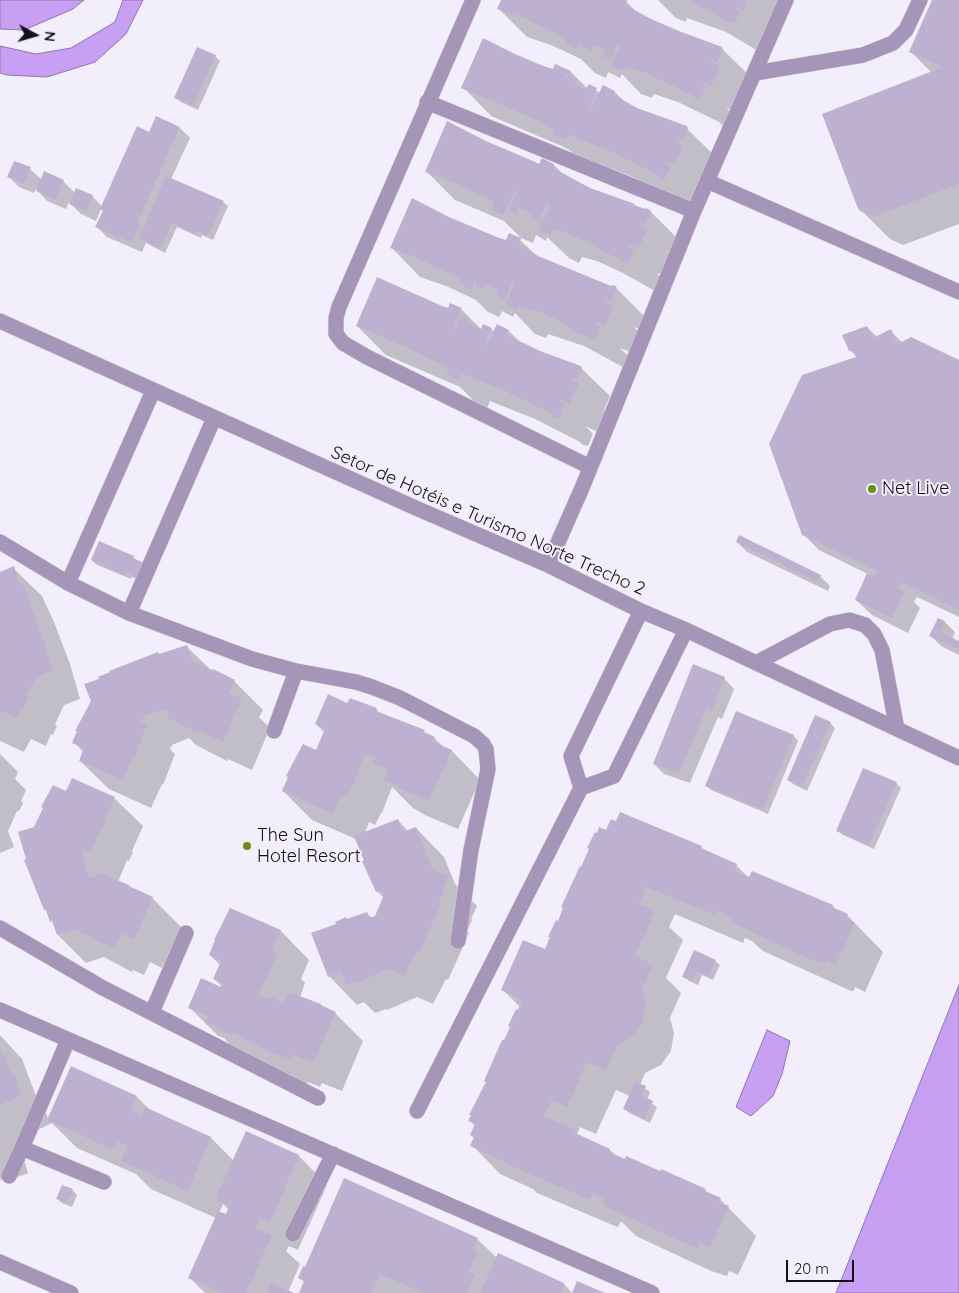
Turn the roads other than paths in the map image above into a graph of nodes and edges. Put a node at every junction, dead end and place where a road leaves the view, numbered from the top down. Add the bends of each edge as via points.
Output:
1 (473, 0) edge
2 (786, 0) edge
3 (920, 0) edge
4 (755, 73) junction
5 (427, 102) junction
6 (707, 181) junction
7 (694, 211) junction
8 (959, 292) edge
9 (0, 321) edge
10 (153, 391) junction
11 (214, 418) junction
12 (590, 468) junction
13 (0, 542) edge
14 (548, 565) junction
15 (68, 583) junction
16 (641, 611) junction
17 (129, 612) junction
18 (686, 630) junction
19 (756, 663) junction
20 (296, 671) junction
21 (897, 729) junction
22 (274, 731) dead end
23 (959, 758) edge
24 (581, 788) junction
25 (0, 928) edge
26 (186, 934) dead end
27 (458, 941) dead end
28 (0, 1010) edge
29 (152, 1012) junction
30 (68, 1040) junction
31 (318, 1098) dead end
32 (417, 1111) dead end
33 (22, 1148) junction
34 (333, 1154) junction
35 (9, 1176) dead end
36 (104, 1182) dead end
37 (293, 1234) dead end
38 (0, 1262) edge
39 (71, 1293) edge
40 (652, 1293) edge

1 - 5 lane
2 - 4 lane
3 - 4 lane via 906,30 893,43 863,55
4 - 6 lane
5 - 7 lane
5 - 12 lane via 339,307 336,334 343,343 367,357
6 - 7 lane
6 - 8 lane
7 - 12 lane
9 - 10 lane, Setor de Hotéis e Turismo Norte Trecho 2
10 - 11 lane, Setor de Hotéis e Turismo Norte Trecho 2
10 - 15 lane
11 - 14 lane, Setor de Hotéis e Turismo Norte Trecho 2
11 - 17 lane
12 - 14 lane
13 - 15 lane
14 - 16 lane, Setor de Hotéis e Turismo Norte Trecho 2
15 - 17 lane
16 - 18 lane, Setor de Hotéis e Turismo Norte Trecho 2
16 - 24 lane via 571,756
17 - 20 lane via 252,659
18 - 19 lane, Setor de Hotéis e Turismo Norte Trecho 2
18 - 24 lane via 614,776
19 - 21 lane, Setor de Hotéis e Turismo Norte Trecho 2
19 - 21 lane via 830,624 849,620 865,626 874,634 882,650
20 - 22 lane
20 - 27 lane via 356,682 392,695 462,729 486,749 488,769 471,850
21 - 23 lane, Setor de Hotéis e Turismo Norte Trecho 2
24 - 32 lane
25 - 29 lane via 103,988
26 - 29 lane
28 - 30 lane
29 - 31 lane
30 - 33 lane
30 - 34 lane
33 - 35 lane
33 - 36 lane
34 - 37 lane
34 - 40 lane
38 - 39 lane

